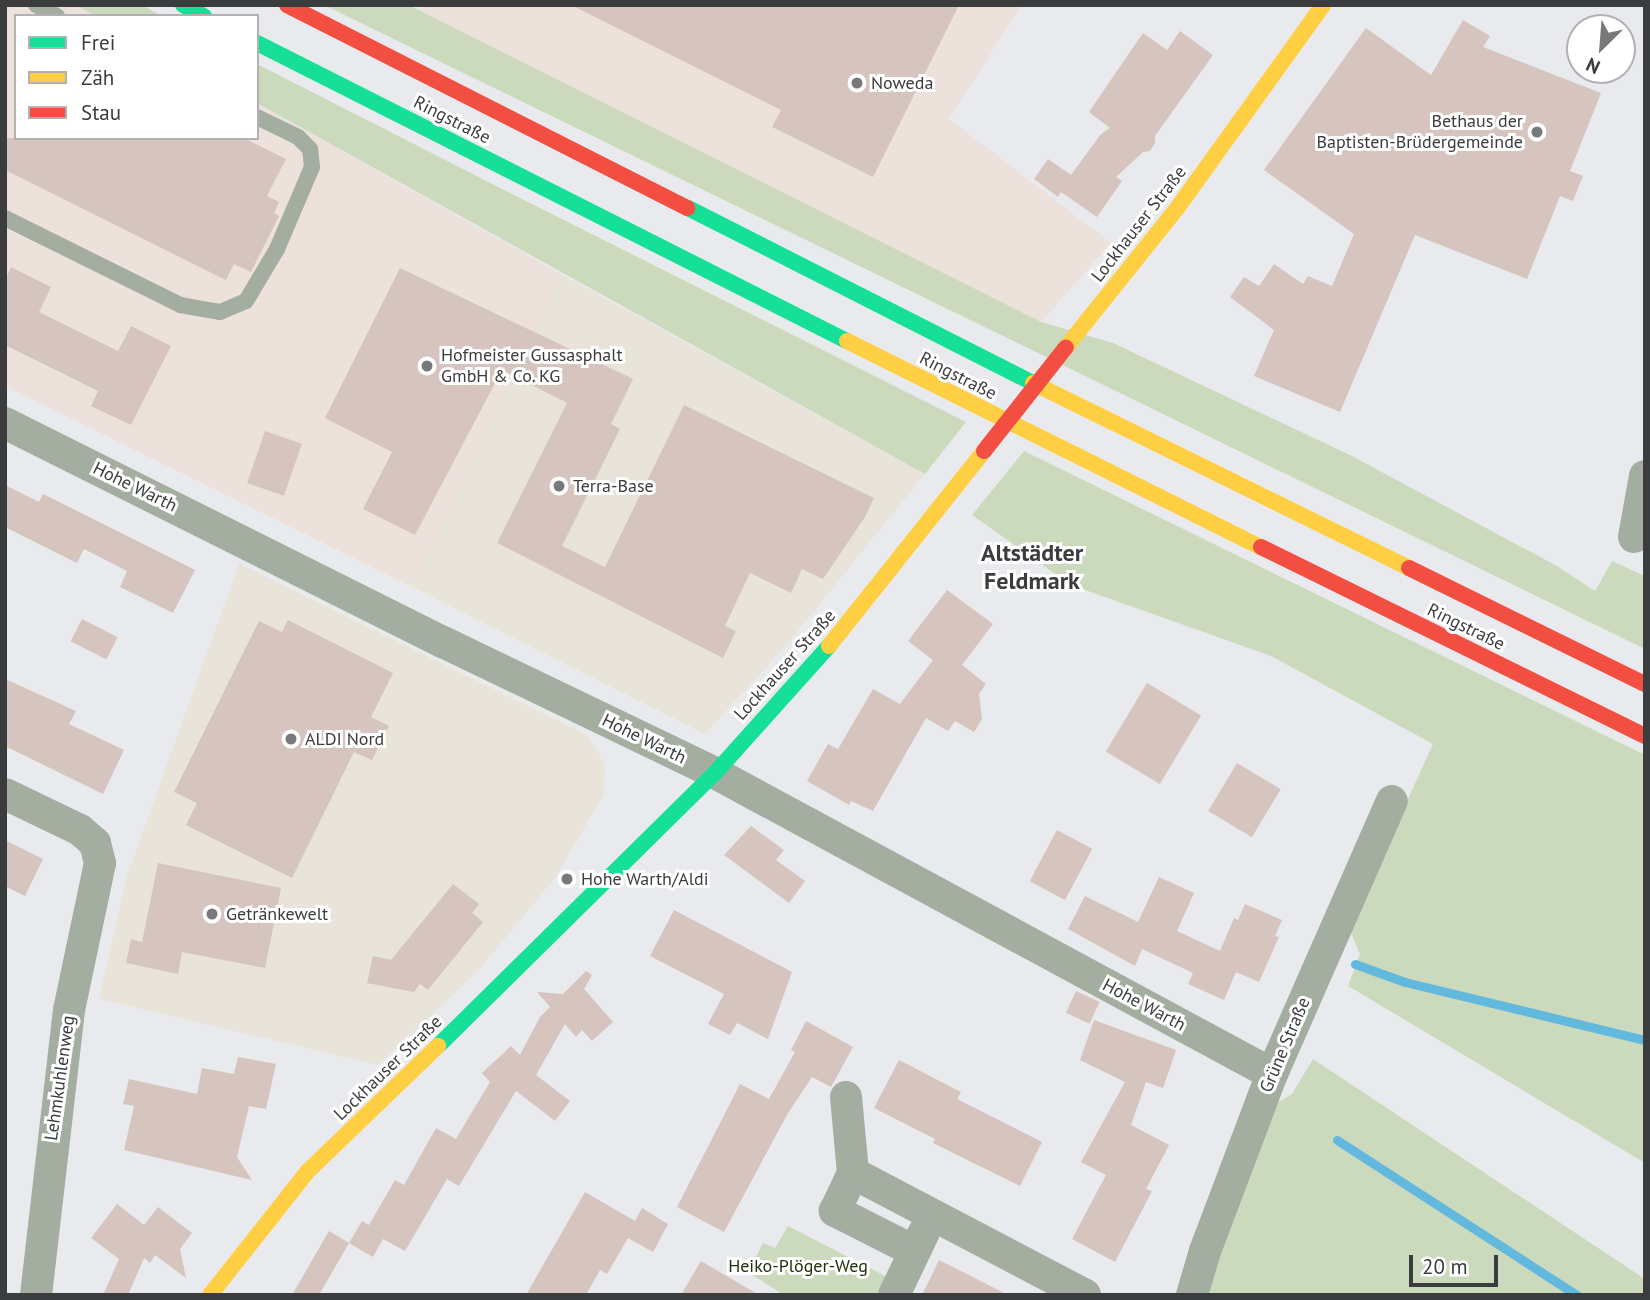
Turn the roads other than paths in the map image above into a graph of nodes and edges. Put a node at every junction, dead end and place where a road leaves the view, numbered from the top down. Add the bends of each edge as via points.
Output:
1 (36, 5) edge
2 (183, 5) edge
3 (287, 5) edge
4 (1323, 5) edge
5 (53, 14) edge
6 (200, 14) edge
7 (259, 44) edge
8 (259, 118) edge
9 (5, 218) edge
10 (5, 423) edge
11 (1645, 476) edge
12 (1634, 537) dead end
13 (1645, 684) edge
14 (1645, 736) edge
15 (715, 773) junction
16 (5, 794) edge
17 (1392, 801) dead end
18 (1272, 1074) junction
19 (846, 1097) dead end
20 (853, 1173) junction
21 (932, 1215) junction
22 (914, 1251) junction
23 (36, 1295) edge
24 (211, 1295) edge
25 (894, 1295) edge
26 (1085, 1295) edge
27 (1192, 1295) edge

1 - 5 lane
2 - 6 main road
3 - 13 main road, Ringstraße via 985,359
4 - 15 main road, Lockhauser Straße, bridge via 1178,208 844,629
7 - 14 main road, Ringstraße via 968,403
8 - 9 lane via 304,143 310,149 312,167 278,249 246,301 220,313 180,305
10 - 15 street, Hohe Warth
11 - 12 street
15 - 18 street, Hohe Warth
15 - 24 main road, Lockhauser Straße via 537,952 307,1172
16 - 23 street, Lehmkuhlenweg via 80,830 95,843 100,863 69,1010
17 - 18 street, Grüne Straße
18 - 27 street, Grüne Straße
19 - 20 street
20 - 21 street
20 - 22 street via 835,1211
21 - 22 street
21 - 26 street
22 - 25 street

